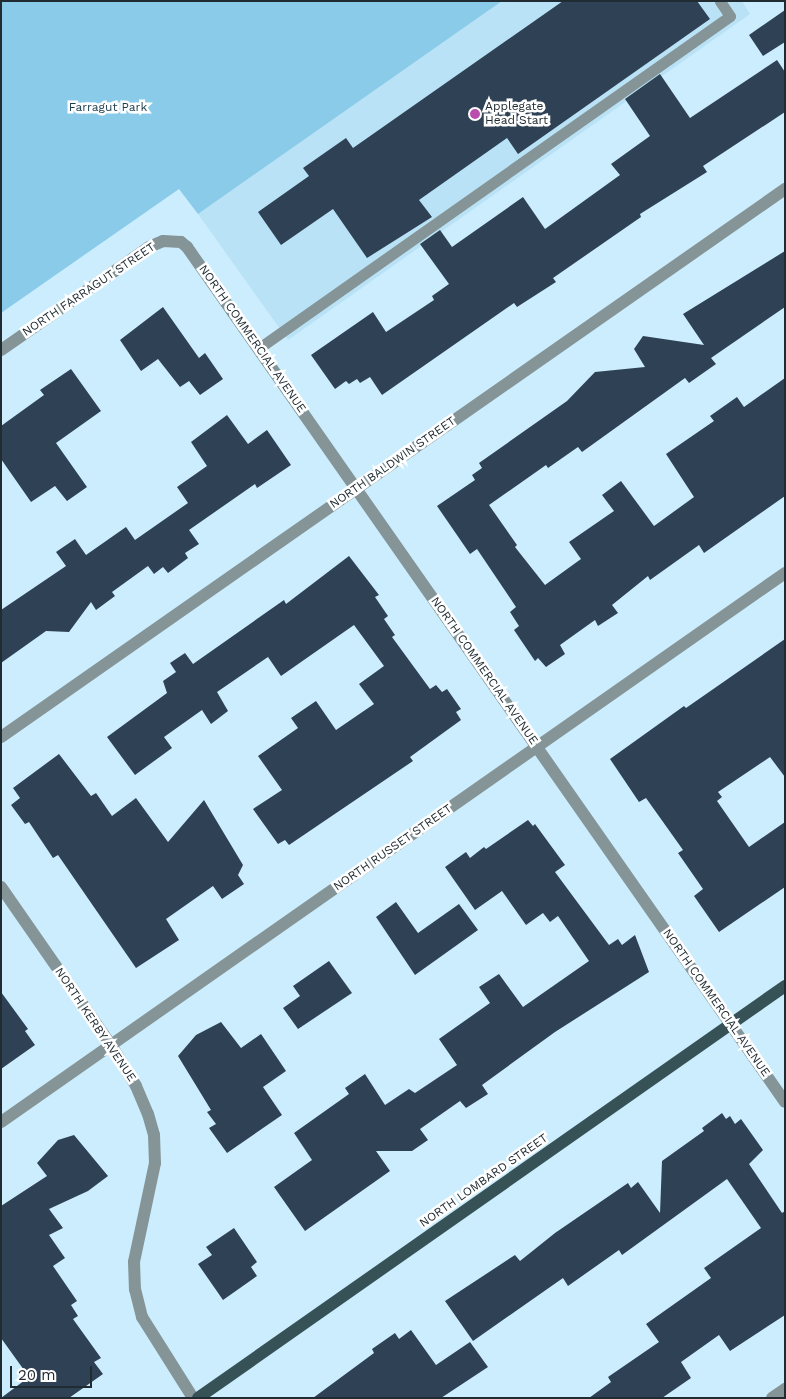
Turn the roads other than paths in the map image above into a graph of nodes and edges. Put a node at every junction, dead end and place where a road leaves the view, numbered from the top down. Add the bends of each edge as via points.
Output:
1 (720, 1) edge
2 (785, 189) edge
3 (181, 242) joint
4 (259, 348) junction
5 (1, 350) edge
6 (357, 488) junction
7 (785, 573) edge
8 (1, 737) edge
9 (537, 746) junction
10 (1, 887) edge
11 (785, 986) edge
12 (731, 1025) junction
13 (111, 1045) junction
14 (785, 1102) edge
15 (1, 1122) edge
16 (785, 1389) edge
17 (194, 1398) edge
18 (198, 1398) edge
19 (772, 1398) edge

1 - 4 lane via 730,16
2 - 6 street, NORTH BALDWIN STREET
3 - 4 street, NORTH COMMERCIAL AVENUE via 193,254
3 - 5 street, NORTH FARRAGUT STREET via 163,241 149,247
4 - 6 street, NORTH COMMERCIAL AVENUE
6 - 8 street, NORTH BALDWIN STREET
6 - 9 street, NORTH COMMERCIAL AVENUE
7 - 9 street, NORTH RUSSET STREET
9 - 12 street, NORTH COMMERCIAL AVENUE
9 - 13 street, NORTH RUSSET STREET
10 - 13 street, NORTH KERBY AVENUE
11 - 12 main road, NORTH LOMBARD STREET
12 - 14 street, NORTH COMMERCIAL AVENUE
12 - 18 main road, NORTH LOMBARD STREET
13 - 15 street, NORTH RUSSET STREET
13 - 17 street, NORTH KERBY AVENUE via 136,1086 154,1135 156,1164 134,1262 135,1289 146,1325
16 - 19 street

